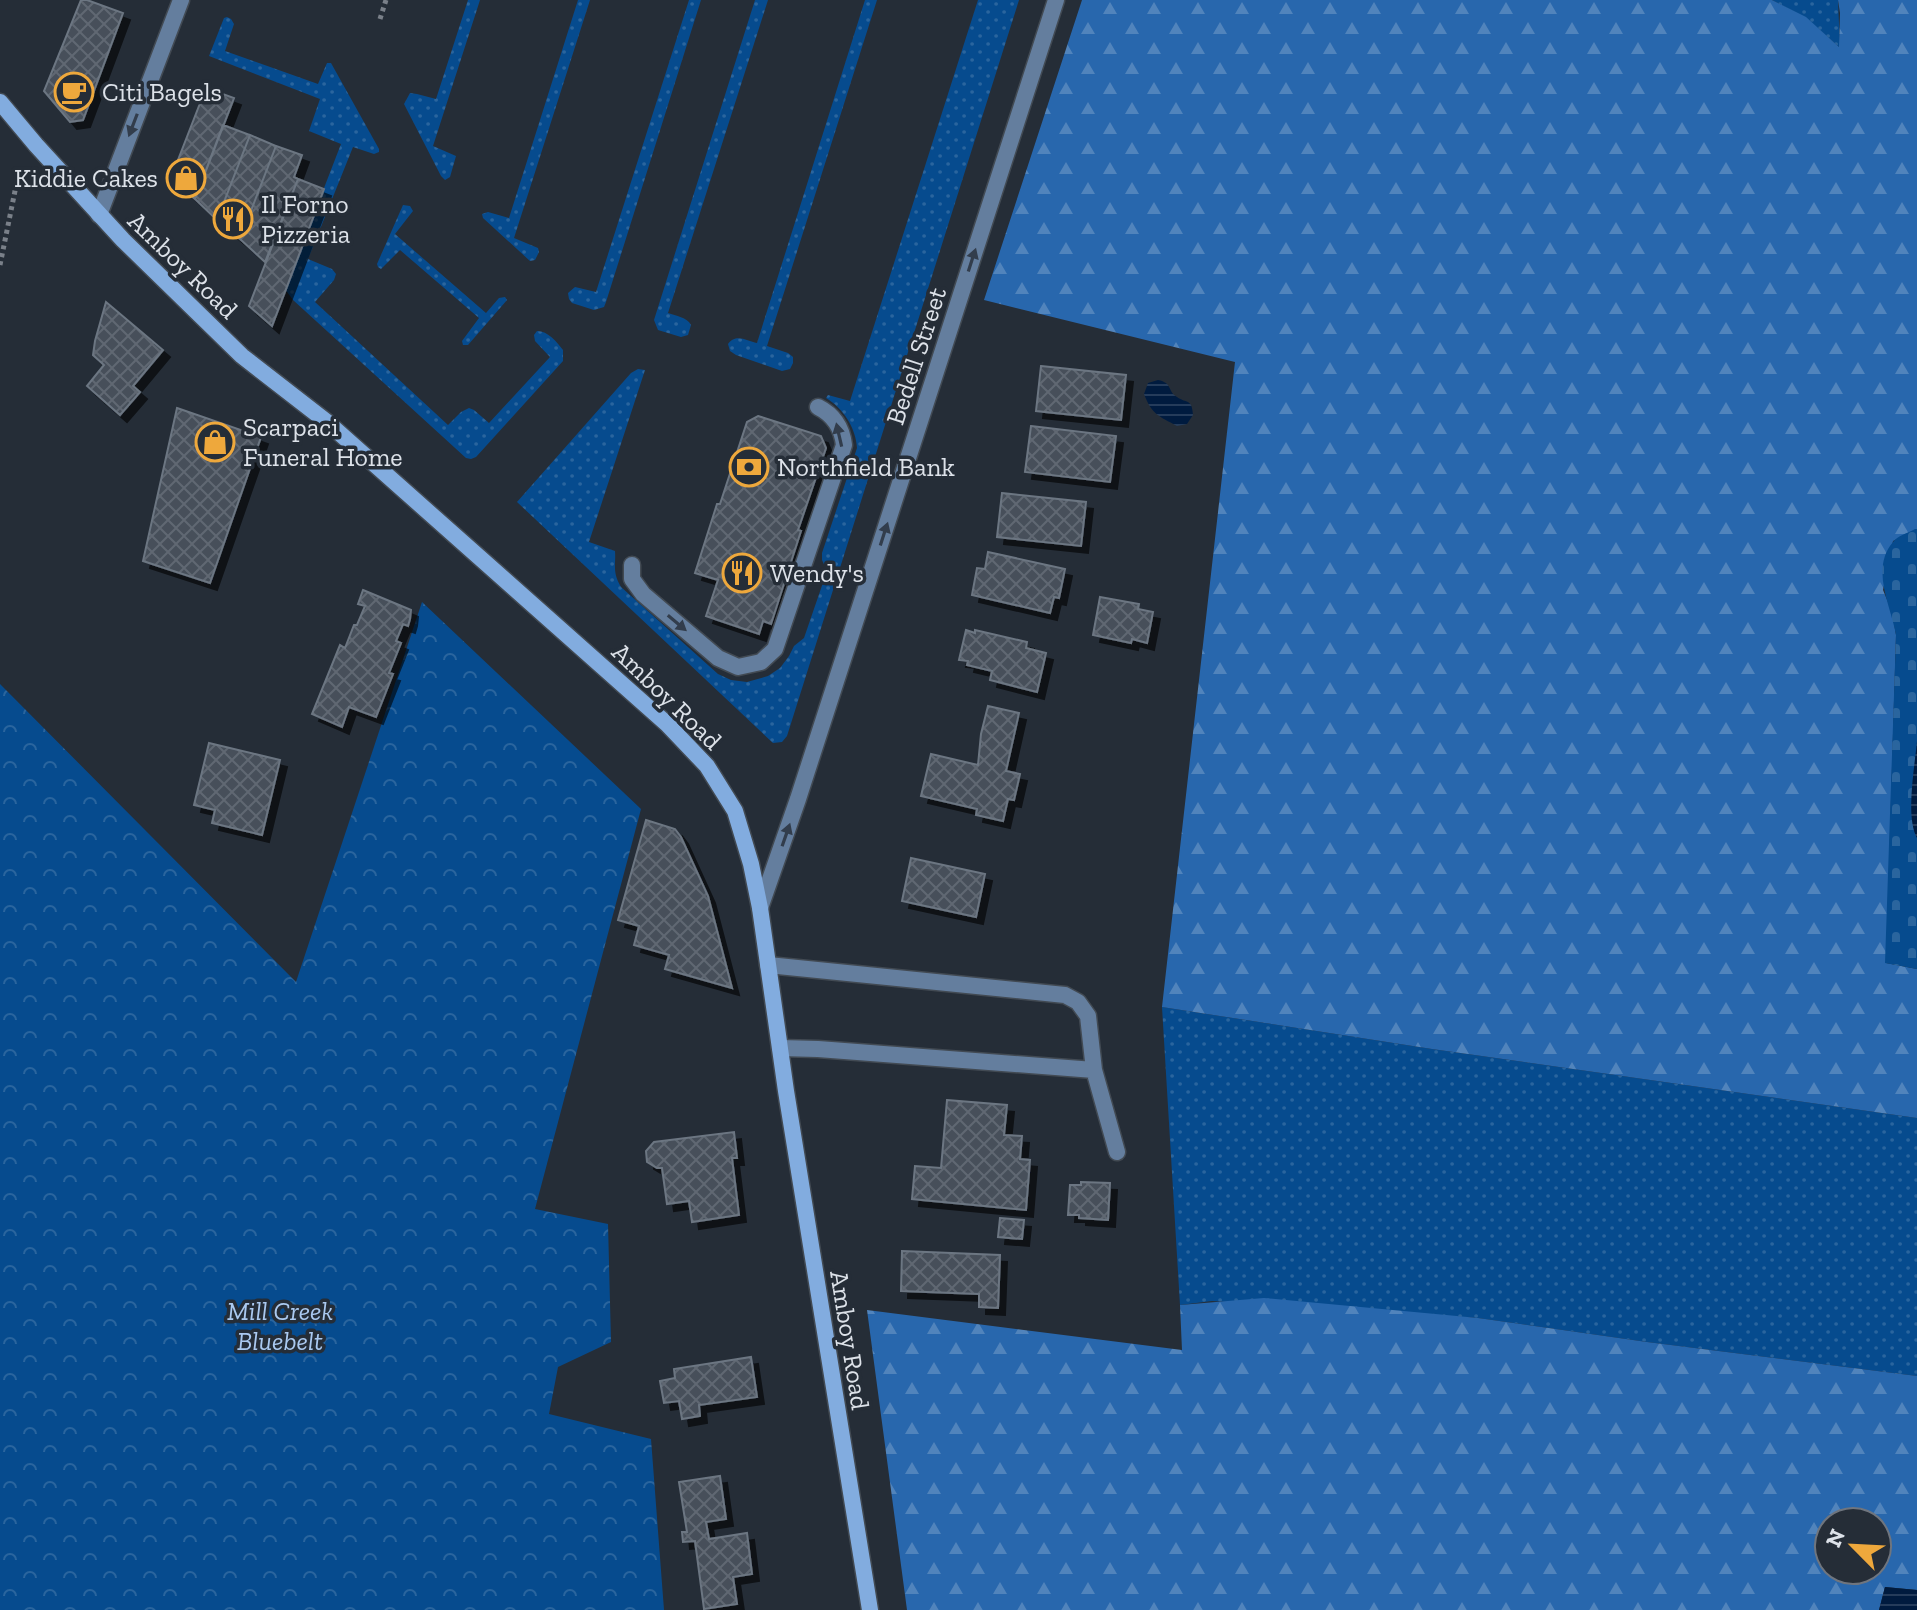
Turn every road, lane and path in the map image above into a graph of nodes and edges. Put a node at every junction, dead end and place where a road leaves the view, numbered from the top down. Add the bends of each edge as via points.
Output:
1 (181, 0) edge
2 (386, 0) edge
3 (1056, 0) edge
4 (380, 19) dead end
5 (0, 102) edge
6 (16, 186) dead end
7 (99, 215) junction
8 (0, 265) edge
9 (818, 407) dead end
10 (632, 565) dead end
11 (760, 908) junction
12 (768, 965) junction
13 (780, 1048) junction
14 (1094, 1070) junction
15 (1117, 1152) dead end
16 (870, 1610) edge

1 -> 7 street
2 - 4 path
11 -> 3 street, Bedell Street
5 - 7 main road, Amboy Road
6 - 8 path
7 - 11 main road, Amboy Road via 242,356 327,422 667,724 707,766 735,811
10 -> 9 street via 632,579 643,594 718,658 738,667 761,662 775,649 844,445 838,424
11 - 12 main road, Amboy Road
12 - 13 main road, Amboy Road
12 - 14 street via 1065,995 1088,1016
13 - 14 street
13 - 16 main road, Amboy Road
14 - 15 street

